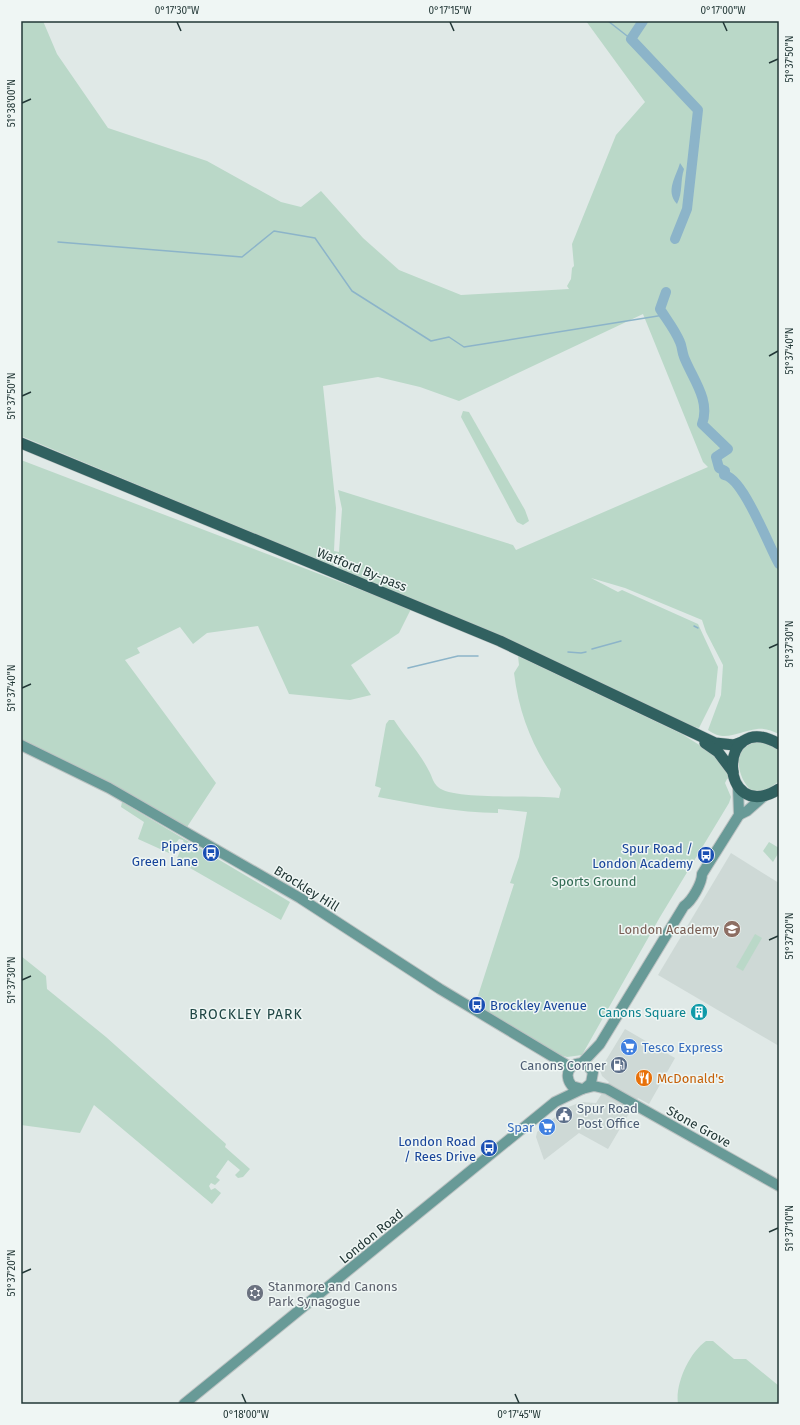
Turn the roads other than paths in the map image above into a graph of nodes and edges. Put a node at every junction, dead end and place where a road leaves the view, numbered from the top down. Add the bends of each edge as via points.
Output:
1 (21, 443) edge
2 (688, 731) junction
3 (778, 741) edge
4 (742, 742) junction
5 (21, 746) edge
6 (733, 773) junction
7 (738, 787) junction
8 (779, 789) edge
9 (764, 796) junction
10 (739, 815) junction
11 (600, 1044) junction
12 (582, 1063) junction
13 (570, 1067) junction
14 (592, 1072) junction
15 (567, 1078) junction
16 (583, 1088) junction
17 (607, 1089) junction
18 (555, 1102) junction
19 (779, 1186) edge
20 (184, 1404) edge

1 - 2 highway, Watford By-pass via 493,638
2 - 3 highway via 724,739 758,732
2 - 4 highway, Watford By-pass via 723,745
2 - 6 highway, Watford By-pass via 718,752
3 - 4 highway, Watford By-pass via 754,738
4 - 6 highway via 733,754
5 - 13 main road, Brockley Hill via 109,788 300,898 440,989
6 - 7 highway
7 - 9 highway via 748,796
7 - 10 main road
8 - 9 highway
9 - 10 main road
10 - 11 main road via 702,874 702,880 688,904 684,906
11 - 12 main road
11 - 14 main road via 592,1063
12 - 13 main road
12 - 14 main road
13 - 15 main road
14 - 16 main road via 591,1083
14 - 17 main road, Stone Grove
15 - 16 main road via 572,1086
15 - 18 main road, London Road via 564,1090
16 - 17 main road, Stone Grove via 594,1086
16 - 18 main road, London Road
17 - 19 main road, Stone Grove
18 - 20 main road, London Road

